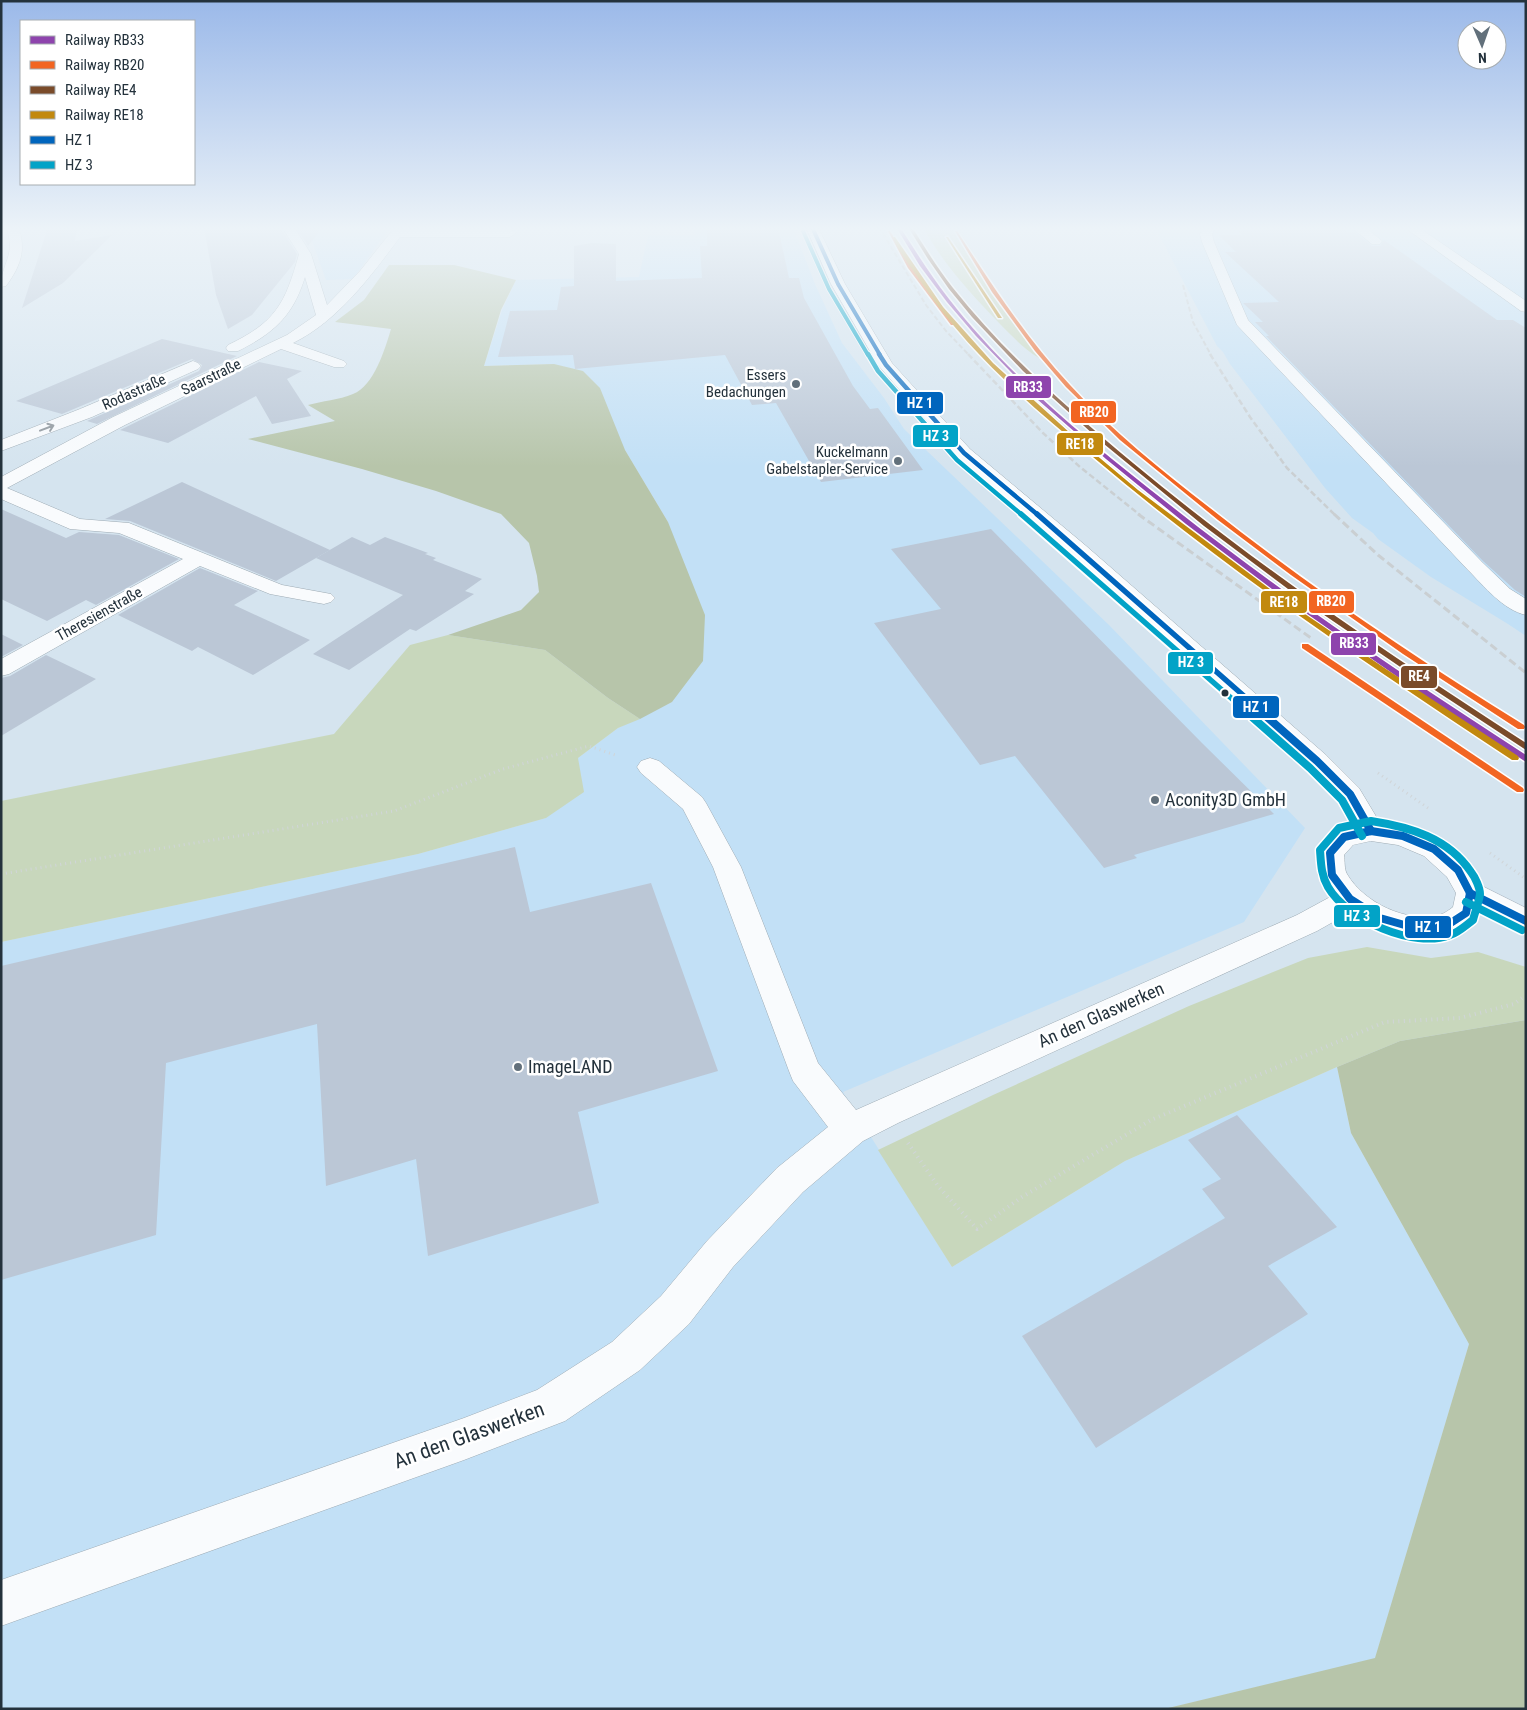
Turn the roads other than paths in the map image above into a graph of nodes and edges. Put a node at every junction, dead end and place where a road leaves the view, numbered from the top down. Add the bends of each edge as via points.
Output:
1 (286, 307) edge
2 (320, 307) edge
3 (333, 307) edge
4 (852, 307) edge
5 (1236, 307) edge
6 (323, 316) junction
7 (280, 344) junction
8 (338, 364) dead end
9 (1, 446) edge
10 (5, 485) edge
11 (198, 559) junction
12 (324, 598) dead end
13 (1526, 610) edge
14 (1, 669) edge
15 (650, 767) road end
16 (1371, 831) junction
17 (1470, 893) junction
18 (1350, 899) junction
19 (1526, 921) edge
20 (851, 1130) junction
21 (1, 1602) edge

9 -> 1 street, Rodastraße via 86,413 252,340 271,326
2 - 6 street
3 - 6 street, Saarstraße
4 - 16 street via 886,365 964,453 1078,549 1316,761 1350,794
5 - 13 street via 1242,322 1475,566
6 - 7 street, Saarstraße
7 - 8 street
7 - 10 street, Saarstraße via 119,422
10 - 11 street via 77,525 122,527
11 - 12 street via 277,590
11 - 14 street, Theresienstraße
15 - 20 street via 693,803 727,866 805,1072
16 - 17 street via 1403,836 1434,849 1458,870
16 - 18 street via 1344,837 1330,853 1332,875
17 - 18 street via 1466,914 1446,926 1415,928 1380,918
17 - 19 street
18 - 20 street, An den Glaswerken via 1307,923
20 - 21 street, An den Glaswerken via 790,1180 720,1254 675,1310 626,1356 550,1406

